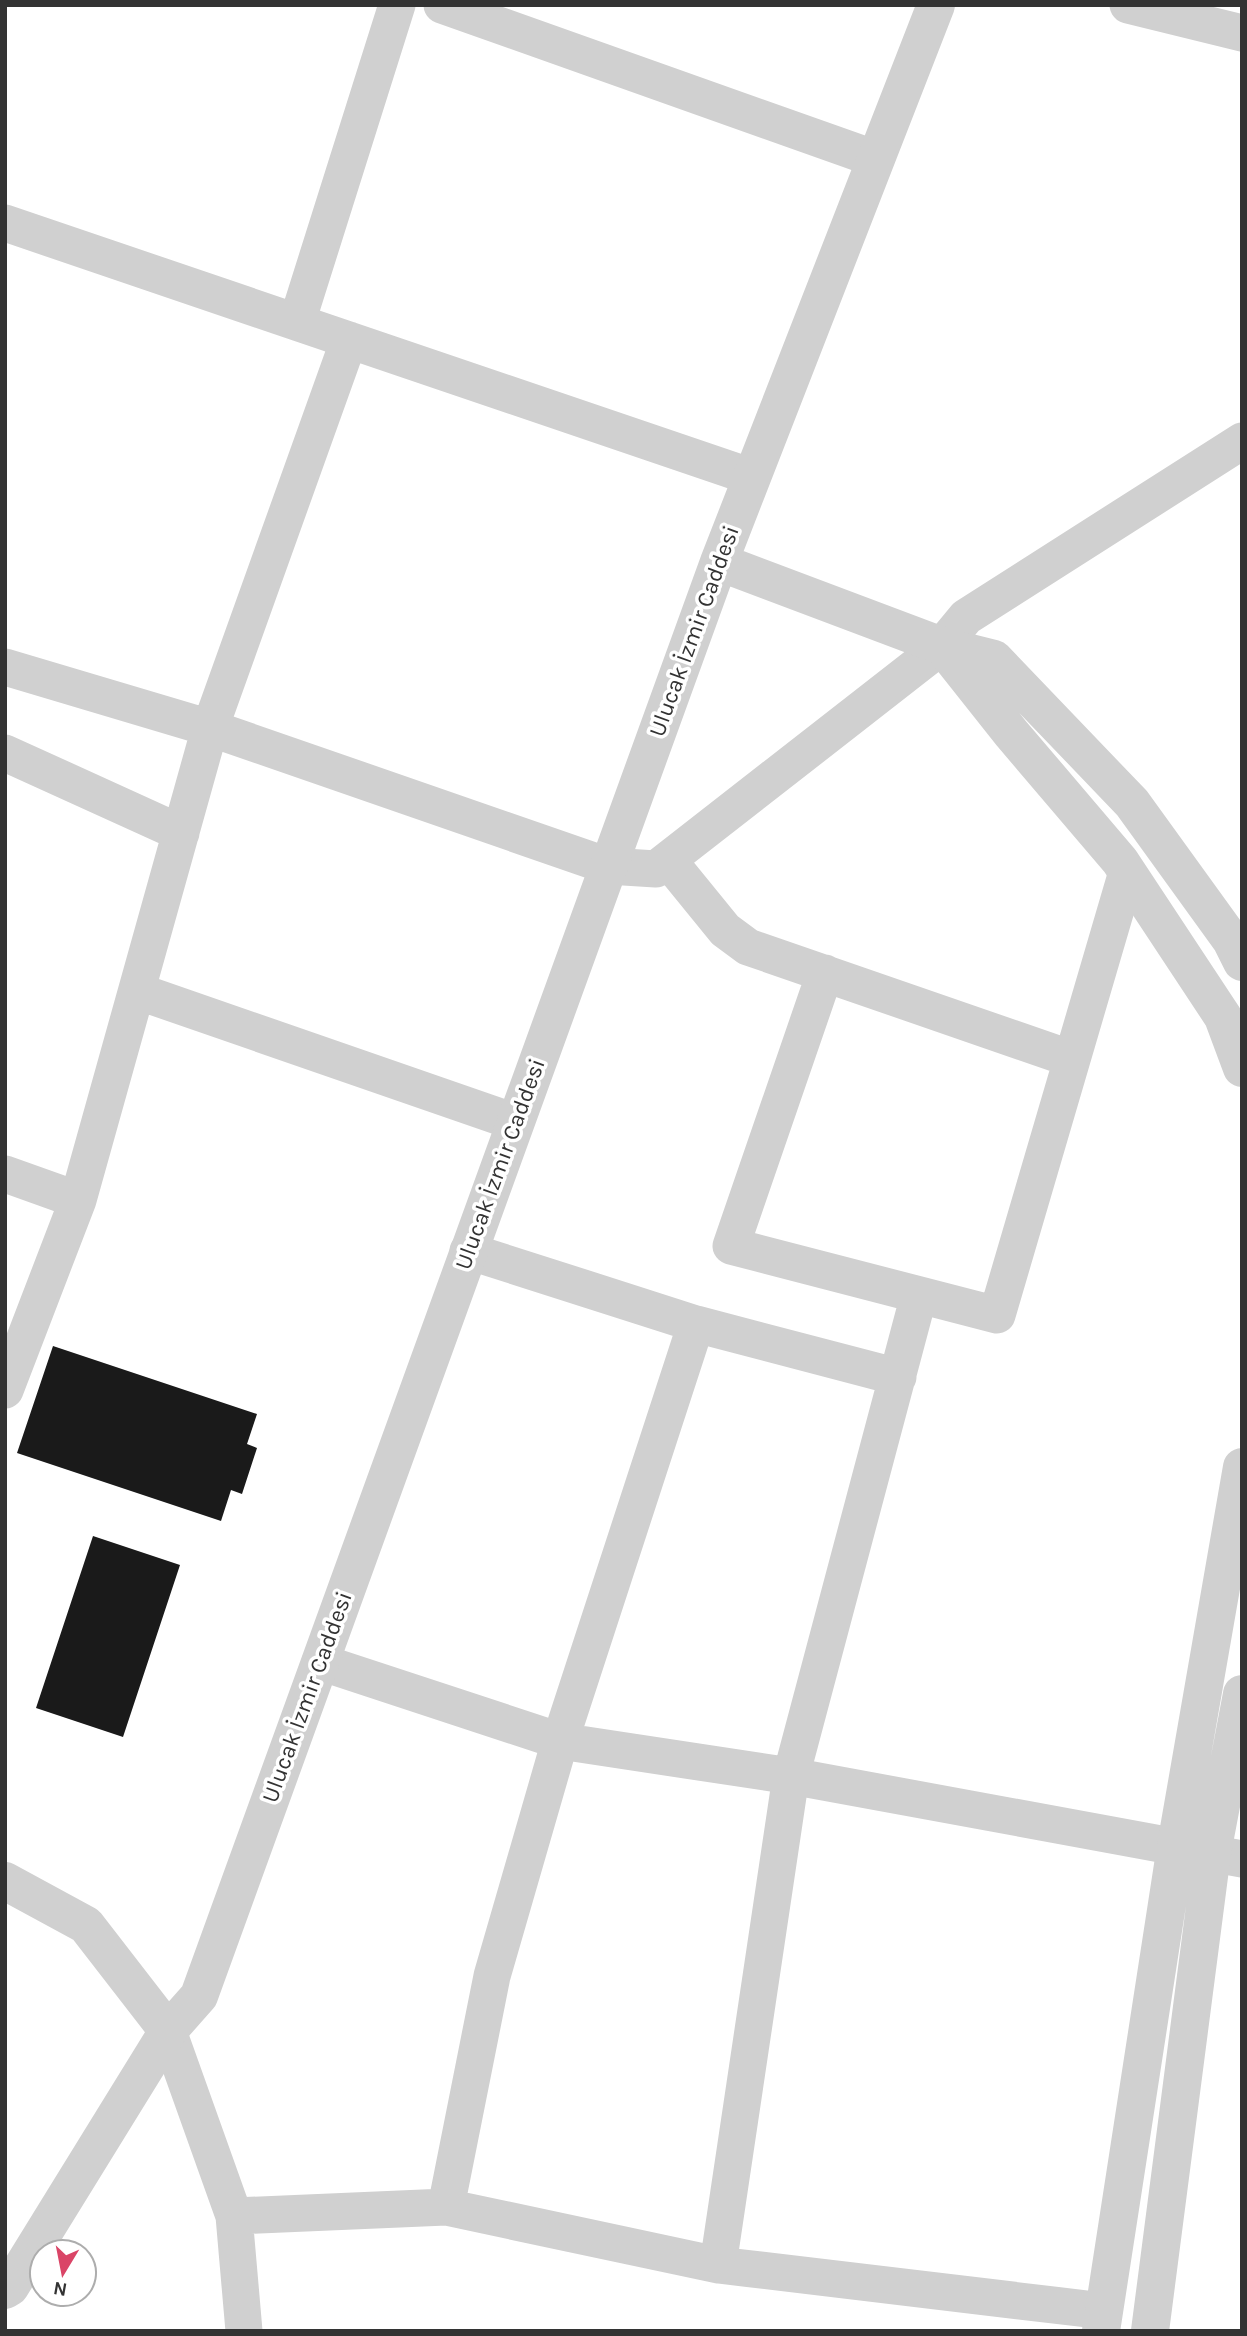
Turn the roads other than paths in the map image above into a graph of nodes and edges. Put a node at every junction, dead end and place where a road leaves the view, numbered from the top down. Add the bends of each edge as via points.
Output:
1 (397, 5) edge
2 (442, 5) edge
3 (936, 5) edge
4 (1128, 5) edge
5 (1242, 33) edge
6 (876, 159) junction
7 (5, 223) edge
8 (297, 322) junction
9 (349, 340) junction
10 (1242, 441) edge
11 (752, 477) junction
12 (719, 562) junction
13 (943, 646) junction
14 (5, 667) edge
15 (210, 728) junction
16 (5, 753) edge
17 (181, 833) junction
18 (1162, 845) junction
19 (668, 860) junction
20 (608, 866) junction
21 (1127, 872) junction
22 (1242, 962) edge
23 (825, 973) junction
24 (137, 990) junction
25 (1072, 1059) junction
26 (1242, 1068) edge
27 (515, 1122) junction
28 (5, 1174) edge
29 (78, 1200) junction
30 (468, 1251) junction
31 (919, 1295) junction
32 (696, 1324) junction
33 (898, 1377) junction
34 (5, 1390) edge
35 (1242, 1467) edge
36 (320, 1662) junction
37 (1242, 1694) edge
38 (560, 1741) junction
39 (791, 1776) junction
40 (1210, 1853) edge
41 (5, 1881) edge
42 (168, 2031) junction
43 (446, 2207) junction
44 (234, 2216) junction
45 (718, 2265) junction
46 (5, 2290) edge
47 (1102, 2321) edge
48 (244, 2331) edge
49 (1150, 2331) edge

1 - 8 street
2 - 6 street
3 - 6 street, Ulucak İzmir Caddesi
4 - 5 street
6 - 11 street, Ulucak İzmir Caddesi
7 - 8 street
8 - 9 street
9 - 11 street
9 - 15 street
10 - 13 street via 965,617
11 - 12 street, Ulucak İzmir Caddesi
12 - 13 street
12 - 20 street, Ulucak İzmir Caddesi
13 - 18 street via 994,659 1132,803
13 - 19 street
13 - 21 street
14 - 15 street
15 - 17 street
15 - 20 street
16 - 17 street
17 - 24 street
18 - 21 street
18 - 22 street
19 - 20 street via 656,869
19 - 23 street via 725,930 748,947
20 - 27 street, Ulucak İzmir Caddesi
21 - 25 street
21 - 26 street via 1223,1017
23 - 25 street
23 - 31 street via 731,1246
24 - 27 street
24 - 29 street
25 - 31 street via 997,1315
27 - 30 street, Ulucak İzmir Caddesi
28 - 29 street
29 - 34 street
30 - 32 street
30 - 36 street, Ulucak İzmir Caddesi
31 - 33 street
32 - 33 street
32 - 38 street
33 - 39 street
35 - 40 street
36 - 38 street
36 - 42 street, Ulucak İzmir Caddesi via 199,1996
37 - 40 street
38 - 39 street
38 - 43 street via 492,1976
39 - 40 street
39 - 45 street
40 - 47 street
40 - 49 street
41 - 42 street via 86,1925
42 - 44 street
42 - 46 street, Ulucak İzmir Caddesi
43 - 44 street
43 - 45 street
44 - 48 street
45 - 47 street

